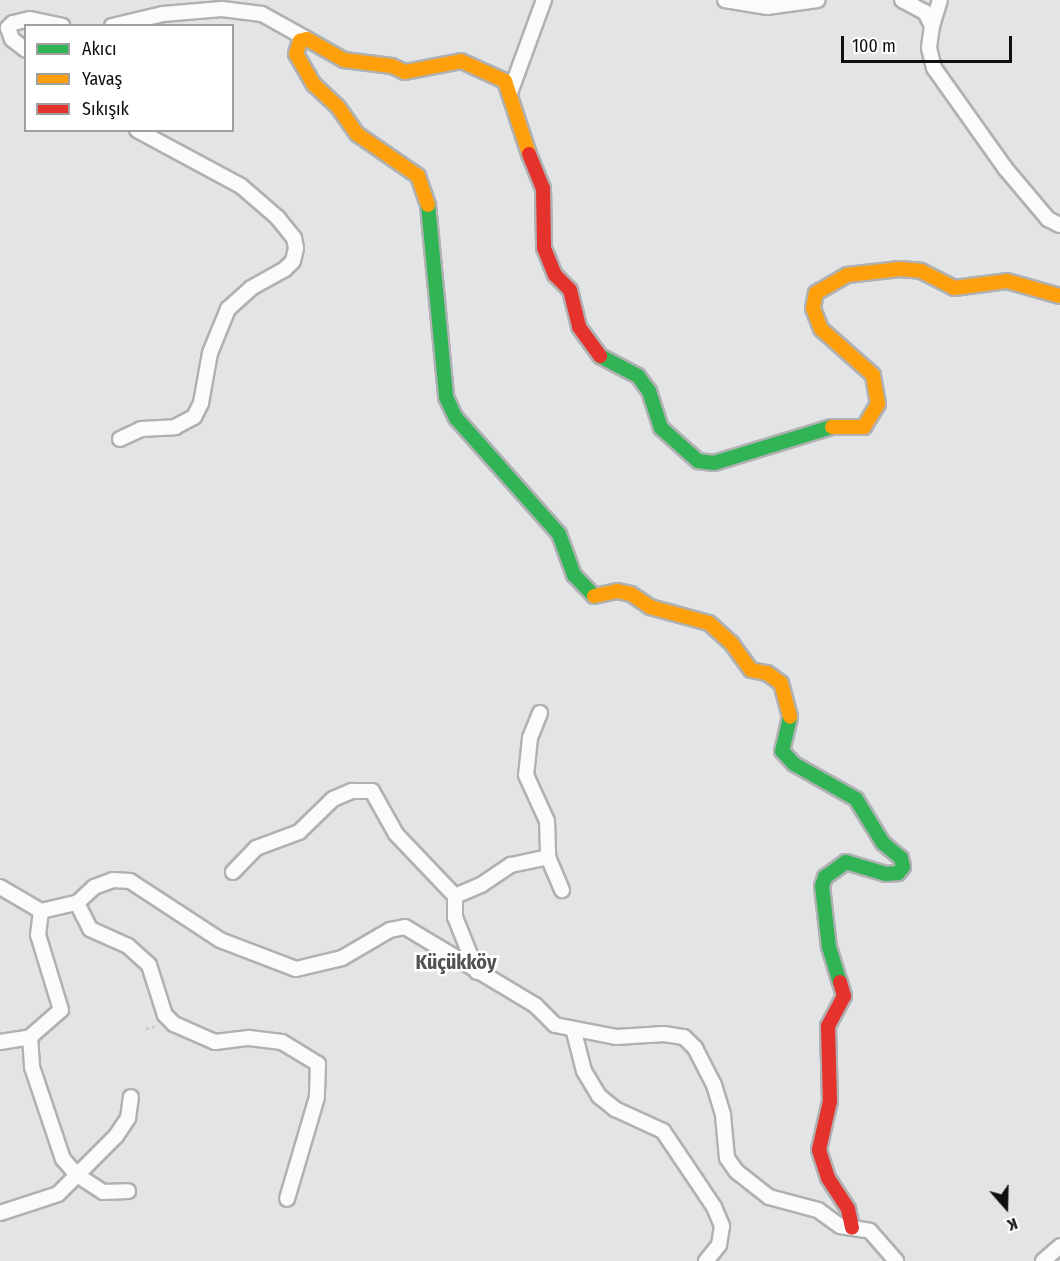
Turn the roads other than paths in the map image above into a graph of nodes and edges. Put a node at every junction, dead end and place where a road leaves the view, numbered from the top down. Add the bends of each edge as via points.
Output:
1 (544, 0) edge
2 (725, 0) edge
3 (818, 0) edge
4 (902, 0) edge
5 (940, 0) edge
6 (53, 24) edge
7 (120, 24) edge
8 (932, 26) junction
9 (307, 39) junction
10 (24, 48) edge
11 (511, 90) junction
12 (141, 132) edge
13 (1060, 225) edge
14 (1060, 296) edge
15 (120, 439) dead end
16 (540, 713) dead end
17 (548, 857) junction
18 (233, 872) dead end
19 (0, 887) edge
20 (562, 890) dead end
21 (455, 896) junction
22 (76, 903) junction
23 (41, 911) junction
24 (477, 972) junction
25 (574, 1032) junction
26 (30, 1037) junction
27 (0, 1042) edge
28 (131, 1097) dead end
29 (76, 1175) junction
30 (128, 1191) dead end
31 (287, 1199) dead end
32 (0, 1213) edge
33 (852, 1228) junction
34 (1060, 1246) edge
35 (706, 1261) edge
36 (896, 1261) edge
37 (1043, 1261) edge

1 - 11 street
2 - 3 street via 767,7
4 - 8 street via 925,12
5 - 8 street
6 - 10 street via 30,19 13,23 8,28 12,39
7 - 9 street via 163,14 222,9 262,14
8 - 13 street via 929,48 934,68 1005,168 1048,219
9 - 11 street via 344,60 392,66 405,72 461,61 491,72
9 - 33 street via 300,41 296,54 314,85 338,107 357,134 418,176 426,192 440,361 446,397 456,418 559,534 574,575 594,596 617,591 631,594 650,607 708,623 732,644 751,670 766,673 781,683 790,718 782,751 794,764 856,799 883,843 901,858 903,867 898,873 886,874 846,862 825,877 822,886 829,947 844,996 828,1026 831,1101 819,1150 828,1178 848,1209
11 - 14 street via 528,153 543,188 544,248 555,275 570,290 579,327 595,354 638,376 649,390 661,428 698,461 714,463 757,452 823,427 864,427 878,404 873,375 821,329 813,308 816,292 847,275 900,268 921,271 954,288 1007,281
12 - 15 street via 241,186 278,218 294,238 296,248 293,261 251,288 228,309 210,353 201,403 194,417 174,427 141,429
16 - 17 street via 530,738 526,775 547,821
17 - 20 street
17 - 21 street via 511,865
18 - 21 street via 256,848 299,832 333,799 364,789 372,791 396,834
19 - 23 street
21 - 24 street via 455,917
22 - 23 street
22 - 24 street via 94,887 113,880 130,881 220,940 296,969 342,958 390,930 405,927
22 - 31 street via 90,929 128,946 149,965 165,1023 215,1042 249,1038 282,1042 318,1064 317,1097
23 - 26 street via 38,935 61,1011
24 - 25 street via 535,1005 555,1025
25 - 33 street via 617,1038 664,1034 684,1037 695,1048 714,1086 723,1115 727,1158 736,1171 769,1197 818,1210 840,1226
25 - 35 street via 584,1071 599,1096 615,1109 663,1131 714,1207 723,1226 719,1245
26 - 27 street
26 - 29 street via 32,1066 50,1129 63,1159
28 - 29 street via 128,1118 117,1136
29 - 30 street via 103,1192
29 - 32 street via 58,1194
33 - 36 street via 870,1231
34 - 37 street

